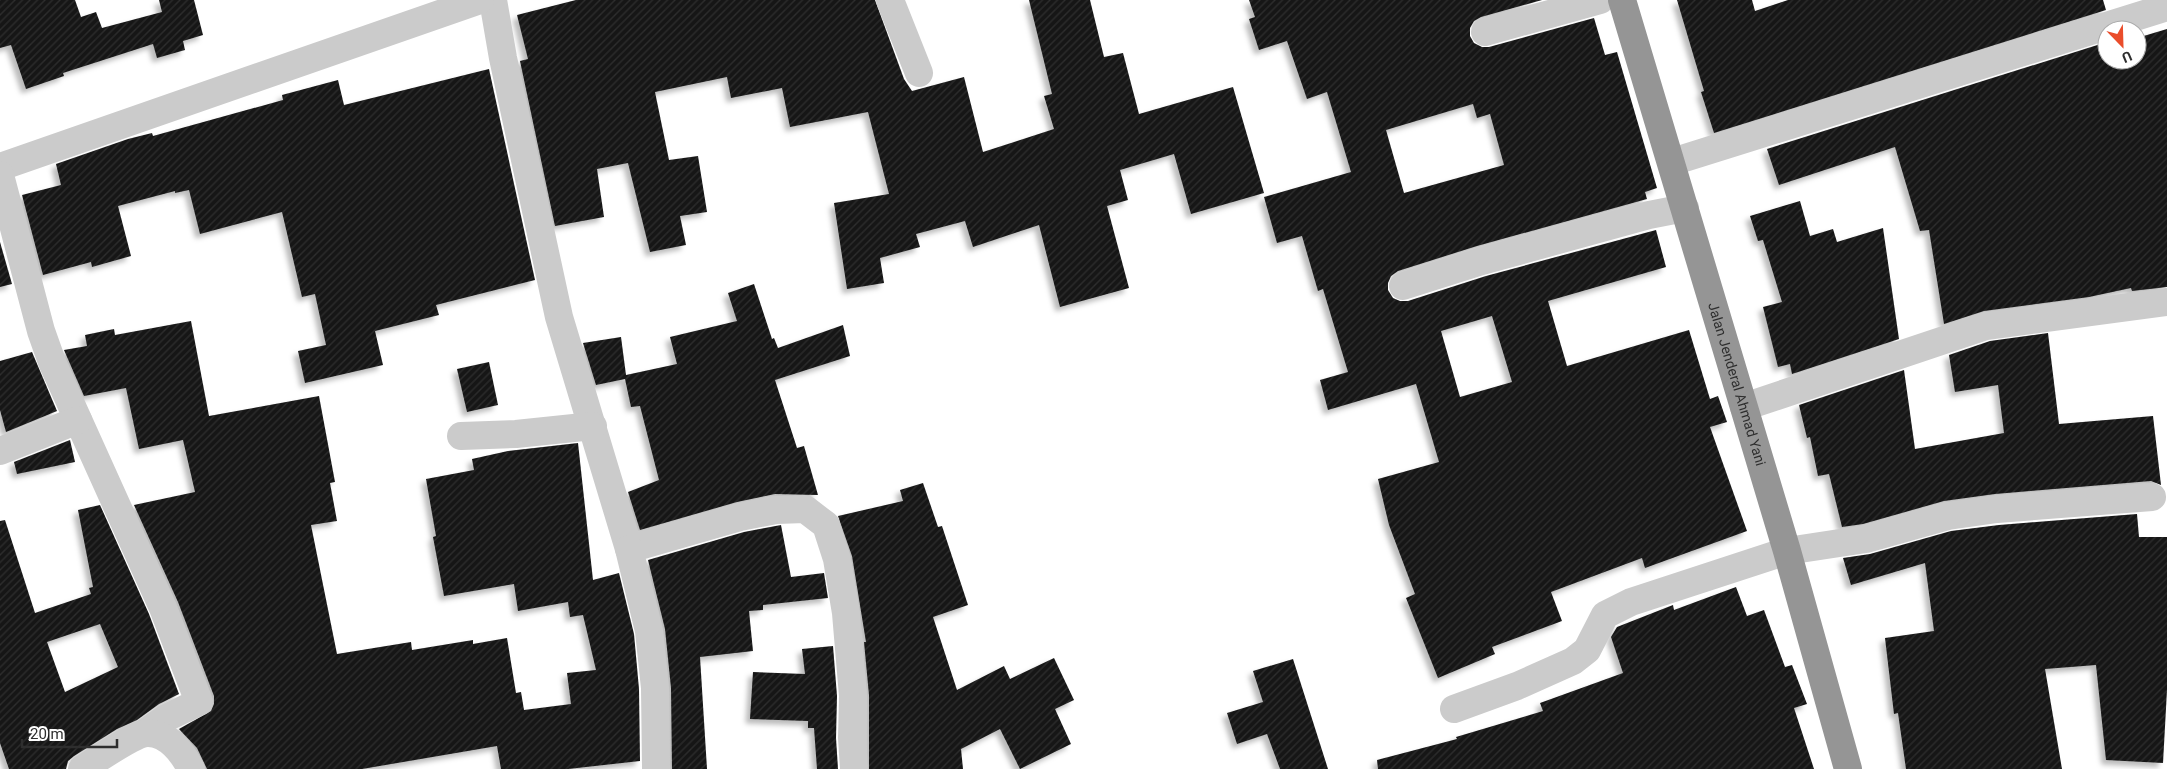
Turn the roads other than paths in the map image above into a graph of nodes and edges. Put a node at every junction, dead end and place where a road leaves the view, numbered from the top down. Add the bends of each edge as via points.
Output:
1 (480, 0) edge
2 (493, 0) edge
3 (890, 0) edge
4 (1600, 0) edge
5 (1622, 0) edge
6 (444, 6) edge
7 (2167, 7) edge
8 (1485, 32) dead end
9 (919, 73) dead end
10 (1672, 162) junction
11 (0, 167) edge
12 (0, 175) edge
13 (1685, 208) junction
14 (1403, 286) dead end
15 (2167, 302) edge
16 (1744, 407) junction
17 (78, 420) junction
18 (593, 426) junction
19 (461, 436) dead end
20 (0, 451) edge
21 (2152, 496) dead end
22 (629, 550) junction
23 (1787, 550) junction
24 (1454, 709) dead end
25 (146, 732) junction
26 (82, 769) edge
27 (190, 769) edge
28 (656, 769) edge
29 (854, 769) edge
30 (1848, 769) edge

1 - 6 street
2 - 18 street via 559,317
3 - 9 street
4 - 8 street
5 - 10 highway, Jalan Jenderal Ahmad Yani
6 - 11 street
7 - 10 street
10 - 13 highway, Jalan Jenderal Ahmad Yani
12 - 17 street via 41,331
13 - 14 street via 1630,220
13 - 16 highway, Jalan Jenderal Ahmad Yani
15 - 16 street via 1986,326
16 - 23 highway, Jalan Jenderal Ahmad Yani
17 - 20 street
17 - 25 street via 163,608 198,702
18 - 19 street
18 - 22 street
21 - 23 street via 1948,516 1866,539
22 - 28 street via 648,631 655,688
22 - 29 street via 740,517 776,510 805,509 826,525 837,559 846,613 853,696
23 - 24 street via 1631,602 1605,615 1587,650 1573,661
23 - 30 highway, Jalan Jenderal Ahmad Yani
25 - 26 street
25 - 27 street via 164,736 185,757

